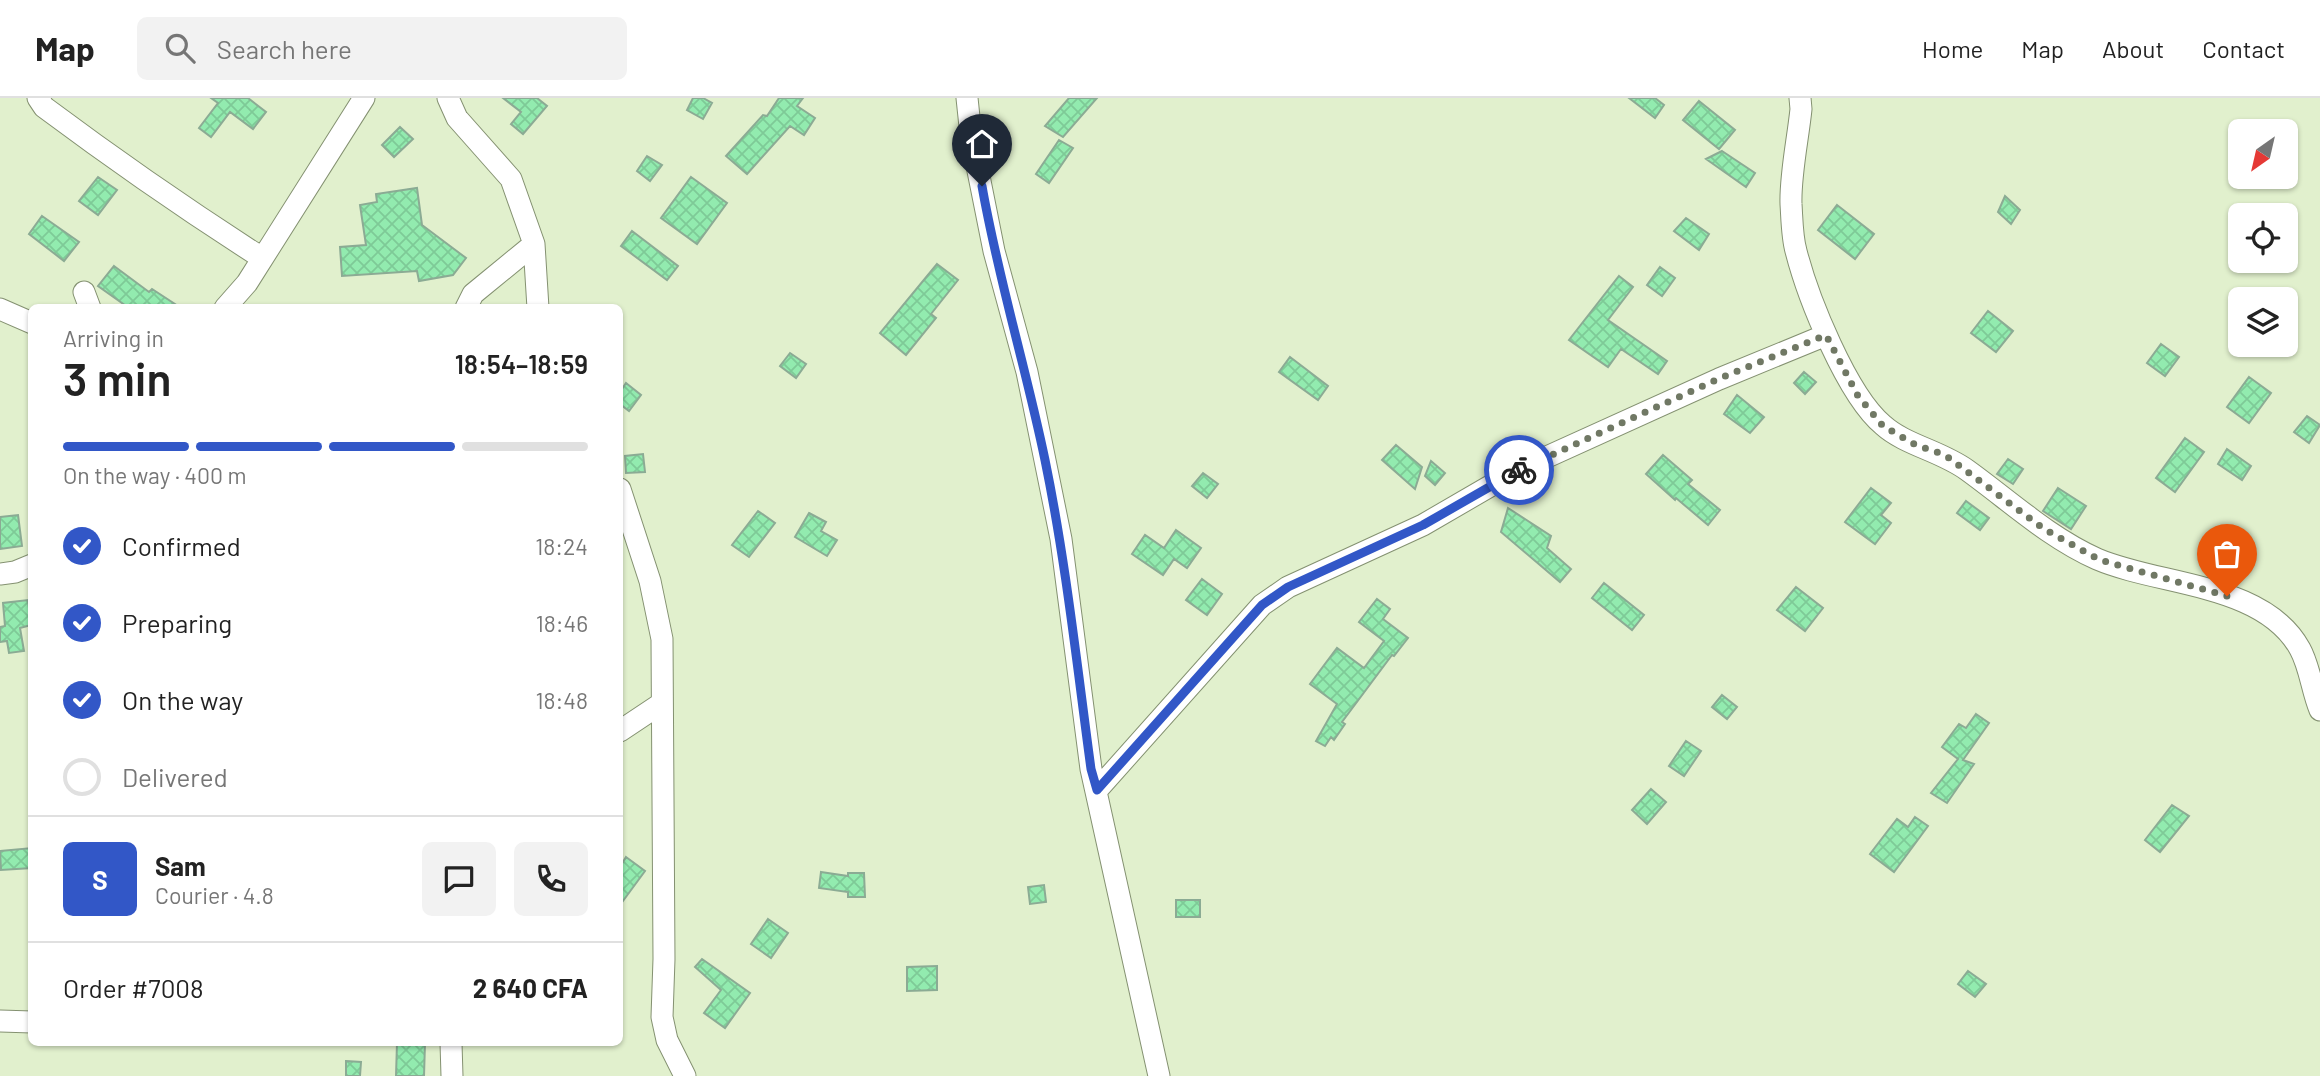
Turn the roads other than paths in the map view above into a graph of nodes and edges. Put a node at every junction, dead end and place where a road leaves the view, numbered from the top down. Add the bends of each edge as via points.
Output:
1 (38, 98) edge
2 (365, 98) edge
3 (448, 98) edge
4 (967, 98) edge
5 (1800, 98) edge
6 (534, 244) junction
7 (262, 258) junction
8 (229, 304) edge
9 (468, 304) edge
10 (538, 304) edge
11 (0, 309) edge
12 (28, 321) edge
13 (1826, 335) junction
14 (623, 498) edge
15 (28, 567) edge
16 (0, 574) edge
17 (662, 703) junction
18 (2320, 710) edge
19 (623, 729) edge
20 (1097, 790) junction
21 (0, 1021) edge
22 (28, 1021) edge
23 (451, 1046) edge
24 (452, 1076) edge
25 (685, 1076) edge
26 (1159, 1076) edge

1 - 7 street via 97,147
2 - 7 street
3 - 6 street via 457,118 511,179
4 - 20 street via 993,251 1027,372 1061,539
5 - 13 street via 1791,201 1796,250
6 - 9 street via 473,294
6 - 10 street
7 - 8 street
11 - 12 street
13 - 18 street via 1858,396 1883,426 1945,455 2044,529 2100,560 2227,596 2273,617 2300,649
13 - 20 street via 1516,471 1423,525 1288,587 1262,605
14 - 17 street via 650,581 662,639
15 - 16 street
17 - 19 street
17 - 25 street via 662,1017 667,1040
20 - 26 street
21 - 22 street
23 - 24 street

